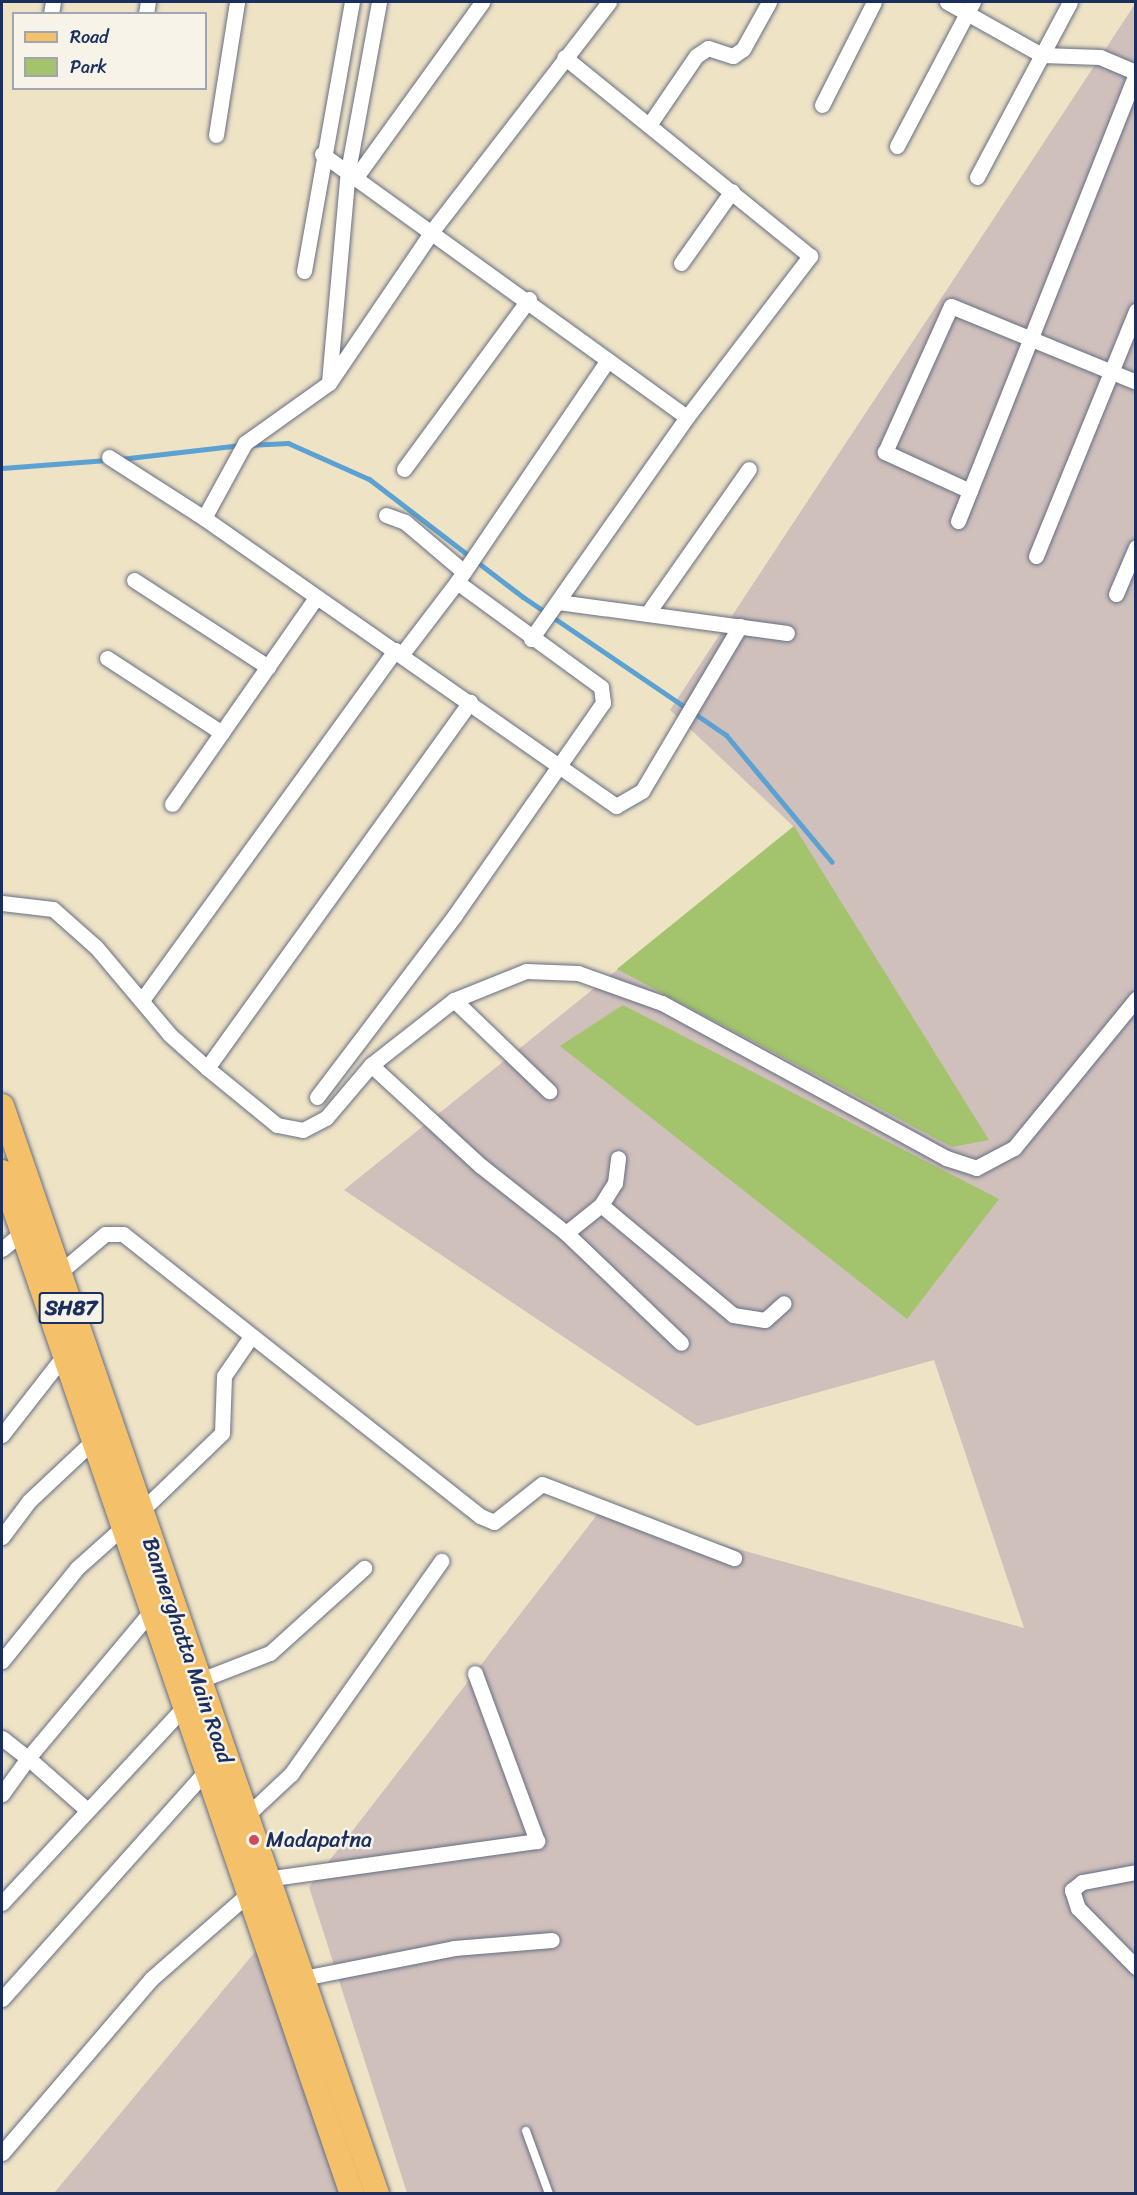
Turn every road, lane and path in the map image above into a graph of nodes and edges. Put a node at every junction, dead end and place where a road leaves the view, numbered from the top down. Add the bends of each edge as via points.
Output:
1 (237, 2) edge
2 (352, 2) edge
3 (379, 2) edge
4 (482, 2) edge
5 (609, 2) edge
6 (769, 2) edge
7 (874, 2) edge
8 (947, 2) edge
9 (1070, 2) edge
10 (971, 7) edge
11 (1042, 56) junction
12 (564, 57) junction
13 (1136, 73) edge
14 (822, 105) dead end
15 (648, 125) junction
16 (216, 135) dead end
17 (897, 146) dead end
18 (322, 154) junction
19 (352, 174) junction
20 (977, 177) dead end
21 (732, 191) junction
22 (433, 230) junction
23 (681, 263) dead end
24 (304, 272) dead end
25 (530, 299) junction
26 (1136, 311) edge
27 (1030, 339) junction
28 (608, 360) junction
29 (1111, 372) junction
30 (1136, 382) edge
31 (329, 383) junction
32 (687, 417) junction
33 (109, 457) dead end
34 (404, 468) dead end
35 (749, 469) dead end
36 (970, 491) junction
37 (386, 515) dead end
38 (204, 518) junction
39 (958, 521) dead end
40 (1136, 547) edge
41 (1036, 556) dead end
42 (461, 577) junction
43 (134, 580) dead end
44 (1116, 594) dead end
45 (315, 599) junction
46 (558, 602) junction
47 (647, 614) junction
48 (740, 626) junction
49 (787, 633) dead end
50 (531, 639) junction
51 (399, 652) junction
52 (107, 658) dead end
53 (268, 667) junction
54 (470, 702) junction
55 (222, 733) junction
56 (556, 767) junction
57 (172, 804) dead end
58 (2, 903) edge
59 (1136, 999) edge
60 (142, 1000) junction
61 (454, 1000) junction
62 (371, 1065) junction
63 (207, 1068) junction
64 (549, 1091) dead end
65 (317, 1097) dead end
66 (2, 1106) edge
67 (8, 1144) edge
68 (618, 1158) dead end
69 (2, 1172) edge
70 (601, 1205) junction
71 (22, 1233) junction
72 (566, 1233) junction
73 (2, 1249) edge
74 (59, 1273) junction
75 (784, 1303) dead end
76 (250, 1338) junction
77 (681, 1343) dead end
78 (63, 1357) junction
79 (2, 1436) edge
80 (93, 1441) junction
81 (141, 1511) junction
82 (123, 1527) junction
83 (2, 1537) edge
84 (734, 1558) dead end
85 (441, 1561) dead end
86 (364, 1568) dead end
87 (152, 1610) junction
88 (2, 1661) edge
89 (475, 1673) dead end
90 (198, 1681) junction
91 (185, 1706) junction
92 (2, 1738) edge
93 (28, 1758) junction
94 (206, 1771) junction
95 (2, 1794) edge
96 (87, 1810) junction
97 (245, 1817) junction
98 (1136, 1872) edge
99 (257, 1886) junction
100 (2, 1903) edge
101 (552, 1940) dead end
102 (1136, 1966) edge
103 (303, 1978) junction
104 (2, 1999) edge
105 (526, 2131) dead end
106 (2, 2153) edge
107 (352, 2193) edge
108 (377, 2193) edge
109 (549, 2193) edge

1 - 16 street
2 - 18 street
3 - 19 street
4 - 19 street
5 - 12 street
6 - 15 street via 742,49 733,56 708,48 696,56
7 - 14 street
8 - 10 street
9 - 11 street
10 - 11 street
10 - 17 street
11 - 13 street via 1100,57
11 - 20 street
12 - 15 street
12 - 22 street
13 - 27 street
15 - 21 street
18 - 19 street
18 - 24 street
19 - 22 street
19 - 31 street
21 - 23 street
21 - 32 street via 806,250 809,264
22 - 25 street
22 - 31 street
25 - 28 street
25 - 34 street
26 - 29 street
27 - 29 street
27 - 36 street
27 - 36 street via 951,306 885,452
28 - 32 street
28 - 42 street
29 - 30 street
29 - 41 street
31 - 38 street via 245,443
32 - 46 street
33 - 38 street
35 - 47 street
36 - 39 street
37 - 42 street via 405,522
38 - 45 street
40 - 44 street
42 - 50 street
42 - 51 street
43 - 53 street
45 - 51 street
45 - 53 street
46 - 47 street
46 - 50 street
47 - 48 street
48 - 49 street
48 - 56 street via 642,791 630,803 616,806
50 - 56 street via 601,687 603,703
51 - 54 street
51 - 60 street
52 - 55 street
53 - 55 street
54 - 56 street
54 - 63 street
55 - 57 street
56 - 65 street via 455,915
58 - 60 street via 53,909
59 - 61 street via 1014,1148 976,1168 946,1158 662,1003 578,973 526,971
60 - 63 street
61 - 62 street
61 - 64 street
62 - 63 street via 326,1118 303,1131 277,1125
62 - 72 street via 481,1166
66 - 67 main road, Bannerghatta Main Road / SH87
67 - 74 main road, Bannerghatta Main Road / SH87
68 - 70 street via 615,1183
69 - 71 main road
70 - 72 street
70 - 75 street via 733,1315 765,1320
71 - 73 street
71 - 78 main road
72 - 77 street
74 - 76 street via 105,1234 123,1234
74 - 81 main road, Bannerghatta Main Road / SH87
76 - 81 street via 224,1376 222,1433
76 - 84 street via 480,1516 494,1522 542,1484
78 - 79 street
78 - 80 main road
80 - 82 main road
80 - 83 street via 29,1501
81 - 90 main road, Bannerghatta Main Road / SH87
82 - 87 main road
82 - 88 street via 77,1568
85 - 97 street via 291,1774
86 - 90 street via 270,1653
87 - 91 main road
87 - 93 street
89 - 99 street via 537,1841
90 - 97 main road, Bannerghatta Main Road / SH87
91 - 94 main road
91 - 96 street
92 - 93 street
93 - 95 street
93 - 96 street
94 - 99 main road
94 - 104 street
96 - 100 street
97 - 99 main road, Bannerghatta Main Road / SH87
98 - 102 street via 1082,1882 1072,1890 1078,1908
99 - 103 main road, Bannerghatta Main Road / SH87
99 - 106 street via 151,1978
99 - 107 main road
101 - 103 street via 454,1948
103 - 108 main road, Bannerghatta Main Road / SH87
105 - 109 lane

